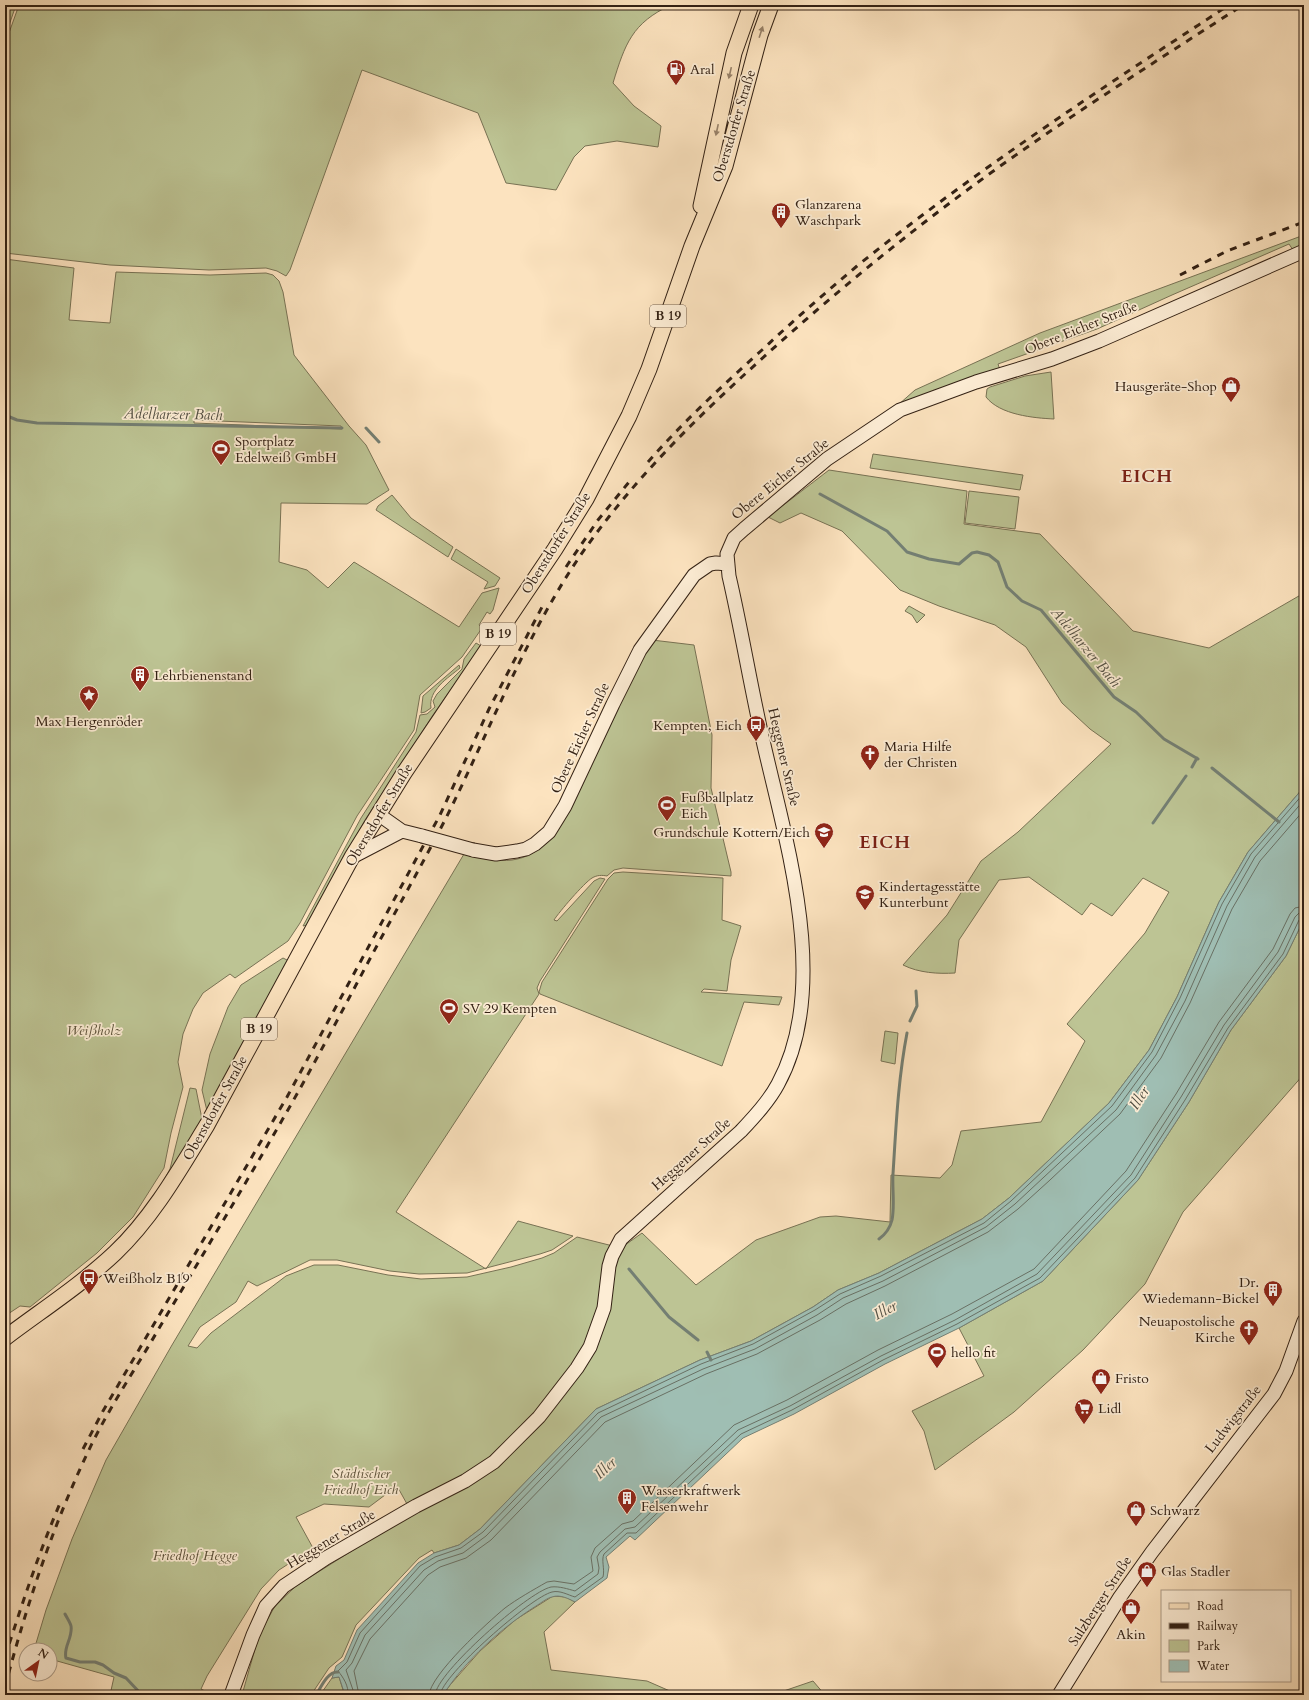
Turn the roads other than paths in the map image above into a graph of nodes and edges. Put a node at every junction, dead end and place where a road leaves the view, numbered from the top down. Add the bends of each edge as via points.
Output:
1 (751, 5) edge
2 (771, 5) edge
3 (692, 246) junction
4 (1304, 251) edge
5 (728, 564) junction
6 (378, 814) junction
7 (402, 831) junction
8 (352, 858) junction
9 (1304, 1321) edge
10 (5, 1338) edge
11 (1170, 1526) joint
12 (231, 1695) edge
13 (1059, 1695) edge

1 -> 3 main road, Oberstdorfer Straße / B 19 via 734,53
3 -> 2 main road, Oberstdorfer Straße / B 19 via 725,166 760,35
3 - 6 main road, Oberstdorfer Straße / B 19 via 643,386 586,499
4 - 5 street, Obere Eicher Straße via 1079,349 900,410 827,459 744,529 730,546 727,554
5 - 7 street, Obere Eicher Straße, bridge via 710,564 694,575 640,650 566,806 549,832 535,844 526,849 496,854
5 - 12 street, Heggener Straße via 763,742 796,885 801,933 802,992 798,1029 790,1058 778,1085 745,1126 621,1239 609,1266 604,1308 590,1346 539,1417 494,1462 465,1481 326,1558 284,1586 266,1606
6 - 7 street, Obere Eicher Straße
6 - 8 main road, Oberstdorfer Straße / B 19
7 - 8 street
8 - 10 main road, Oberstdorfer Straße / B 19 via 207,1125 162,1197 111,1256 74,1288
9 - 11 street, Ludwigstraße via 1286,1371 1274,1394
11 - 13 street, Sulzberger Straße via 1120,1597

